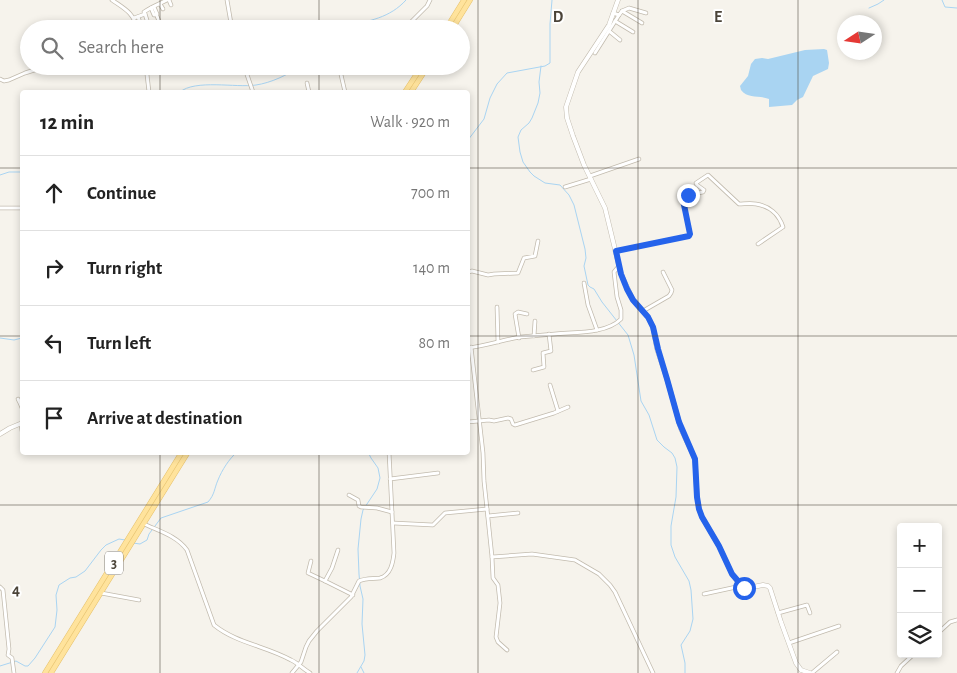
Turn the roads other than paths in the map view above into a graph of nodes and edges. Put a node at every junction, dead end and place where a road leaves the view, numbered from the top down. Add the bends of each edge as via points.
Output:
1 (112, 0) edge
2 (168, 0) edge
3 (227, 0) edge
4 (430, 0) edge
5 (464, 0) edge
6 (470, 0) edge
7 (616, 1) edge
8 (160, 4) junction
9 (171, 5) dead end
10 (152, 7) junction
11 (163, 9) dead end
12 (622, 11) junction
13 (614, 13) junction
14 (646, 13) dead end
15 (145, 14) junction
16 (619, 15) junction
17 (136, 18) joint
18 (147, 20) dead end
19 (159, 20) edge
20 (230, 20) edge
21 (413, 20) edge
22 (452, 20) edge
23 (458, 20) edge
24 (615, 20) junction
25 (642, 23) dead end
26 (608, 31) junction
27 (633, 32) dead end
28 (620, 40) dead end
29 (595, 53) dead end
30 (20, 74) edge
31 (147, 75) edge
32 (247, 75) edge
33 (341, 75) edge
34 (416, 75) edge
35 (422, 75) edge
36 (0, 79) edge
37 (307, 83) dead end
38 (149, 90) edge
39 (252, 90) edge
40 (309, 90) edge
41 (345, 90) edge
42 (407, 90) edge
43 (412, 90) edge
44 (639, 159) dead end
45 (591, 178) junction
46 (565, 187) dead end
47 (0, 208) edge
48 (20, 208) edge
49 (538, 241) dead end
50 (758, 244) dead end
51 (616, 251) junction
52 (619, 266) junction
53 (470, 272) edge
54 (664, 272) dead end
55 (584, 283) dead end
56 (497, 307) dead end
57 (643, 311) junction
58 (527, 314) dead end
59 (535, 321) dead end
60 (597, 330) junction
61 (549, 334) junction
62 (534, 336) junction
63 (519, 338) junction
64 (498, 342) junction
65 (470, 348) edge
66 (470, 355) edge
67 (533, 370) dead end
68 (550, 384) dead end
69 (18, 399) dead end
70 (20, 404) edge
71 (568, 407) dead end
72 (558, 411) junction
73 (479, 421) junction
74 (470, 422) edge
75 (20, 425) edge
76 (0, 434) edge
77 (180, 455) edge
78 (186, 455) edge
79 (389, 455) edge
80 (438, 472) dead end
81 (390, 479) junction
82 (349, 496) dead end
83 (487, 509) junction
84 (392, 512) junction
85 (518, 513) dead end
86 (488, 516) junction
87 (393, 523) junction
88 (144, 524) junction
89 (338, 550) dead end
90 (492, 557) junction
91 (311, 561) dead end
92 (325, 581) junction
93 (741, 586) junction
94 (0, 587) edge
95 (101, 593) junction
96 (353, 594) junction
97 (704, 594) dead end
98 (139, 600) dead end
99 (778, 613) junction
100 (810, 613) dead end
101 (957, 620) edge
102 (839, 626) dead end
103 (942, 629) edge
104 (789, 643) junction
105 (507, 650) dead end
106 (836, 652) dead end
107 (910, 658) edge
108 (299, 665) junction
109 (14, 673) edge
110 (45, 673) edge
111 (51, 673) edge
112 (292, 673) edge
113 (310, 673) edge
114 (653, 673) edge
115 (809, 673) edge
116 (897, 673) edge

1 - 17 street
2 - 8 street
2 - 9 street
3 - 20 street
4 - 21 street
5 - 22 main road
6 - 23 main road
7 - 13 street
8 - 10 street
8 - 11 street
10 - 15 street
10 - 19 street
12 - 14 street via 631,8
12 - 16 street
12 - 25 street
13 - 16 street
13 - 45 street via 578,72 566,107 568,122
15 - 17 street
15 - 18 street
16 - 24 street
24 - 26 street
24 - 27 street
26 - 28 street
26 - 29 street
30 - 36 street via 9,80
31 - 38 street
32 - 39 street
33 - 41 street
34 - 42 main road
35 - 43 main road
37 - 40 street
44 - 45 street
45 - 46 street
45 - 51 street via 604,208
47 - 48 street
49 - 53 street via 535,256 524,258 519,272 488,275
50 - 51 street via 783,227 777,215 757,204 739,204 708,175 696,183 703,192 688,195 683,200 689,236
51 - 52 street
52 - 57 street via 631,295
52 - 60 street via 614,272 621,318 609,327
54 - 57 street via 671,293
55 - 60 street
56 - 64 street
57 - 93 street via 653,327 679,422 695,459 699,509
58 - 63 street via 515,314
59 - 62 street
60 - 61 street
61 - 62 street
61 - 67 street via 551,351 543,353 544,367
62 - 63 street
63 - 64 street
64 - 65 street
66 - 73 street
68 - 72 street
69 - 70 street
71 - 72 street
72 - 73 street via 515,425 508,418
73 - 74 street
73 - 83 street
75 - 76 street
77 - 110 main road, 3
78 - 88 main road, 3
79 - 81 street
80 - 81 street
81 - 84 street
82 - 84 street via 358,500 360,506
83 - 86 street
83 - 87 street via 445,513 433,525
84 - 87 street
85 - 86 street
86 - 90 street
87 - 96 street via 392,567 382,577 360,580
88 - 95 main road, 3
88 - 108 street via 175,539 187,550 214,625 229,635
89 - 92 street
90 - 105 street via 493,578 498,584 500,603 496,638
90 - 114 street via 532,554 564,558 575,560 599,574 619,598
91 - 92 street via 308,573
92 - 96 street
93 - 97 street
93 - 99 street via 768,586
94 - 109 street via 3,590 8,655 12,658
95 - 98 street
95 - 111 main road, 3
96 - 108 street via 309,641
99 - 100 street via 807,605
99 - 104 street
101 - 103 street
102 - 104 street
104 - 115 street via 799,667
106 - 115 street
107 - 116 street
108 - 112 street
108 - 113 street

